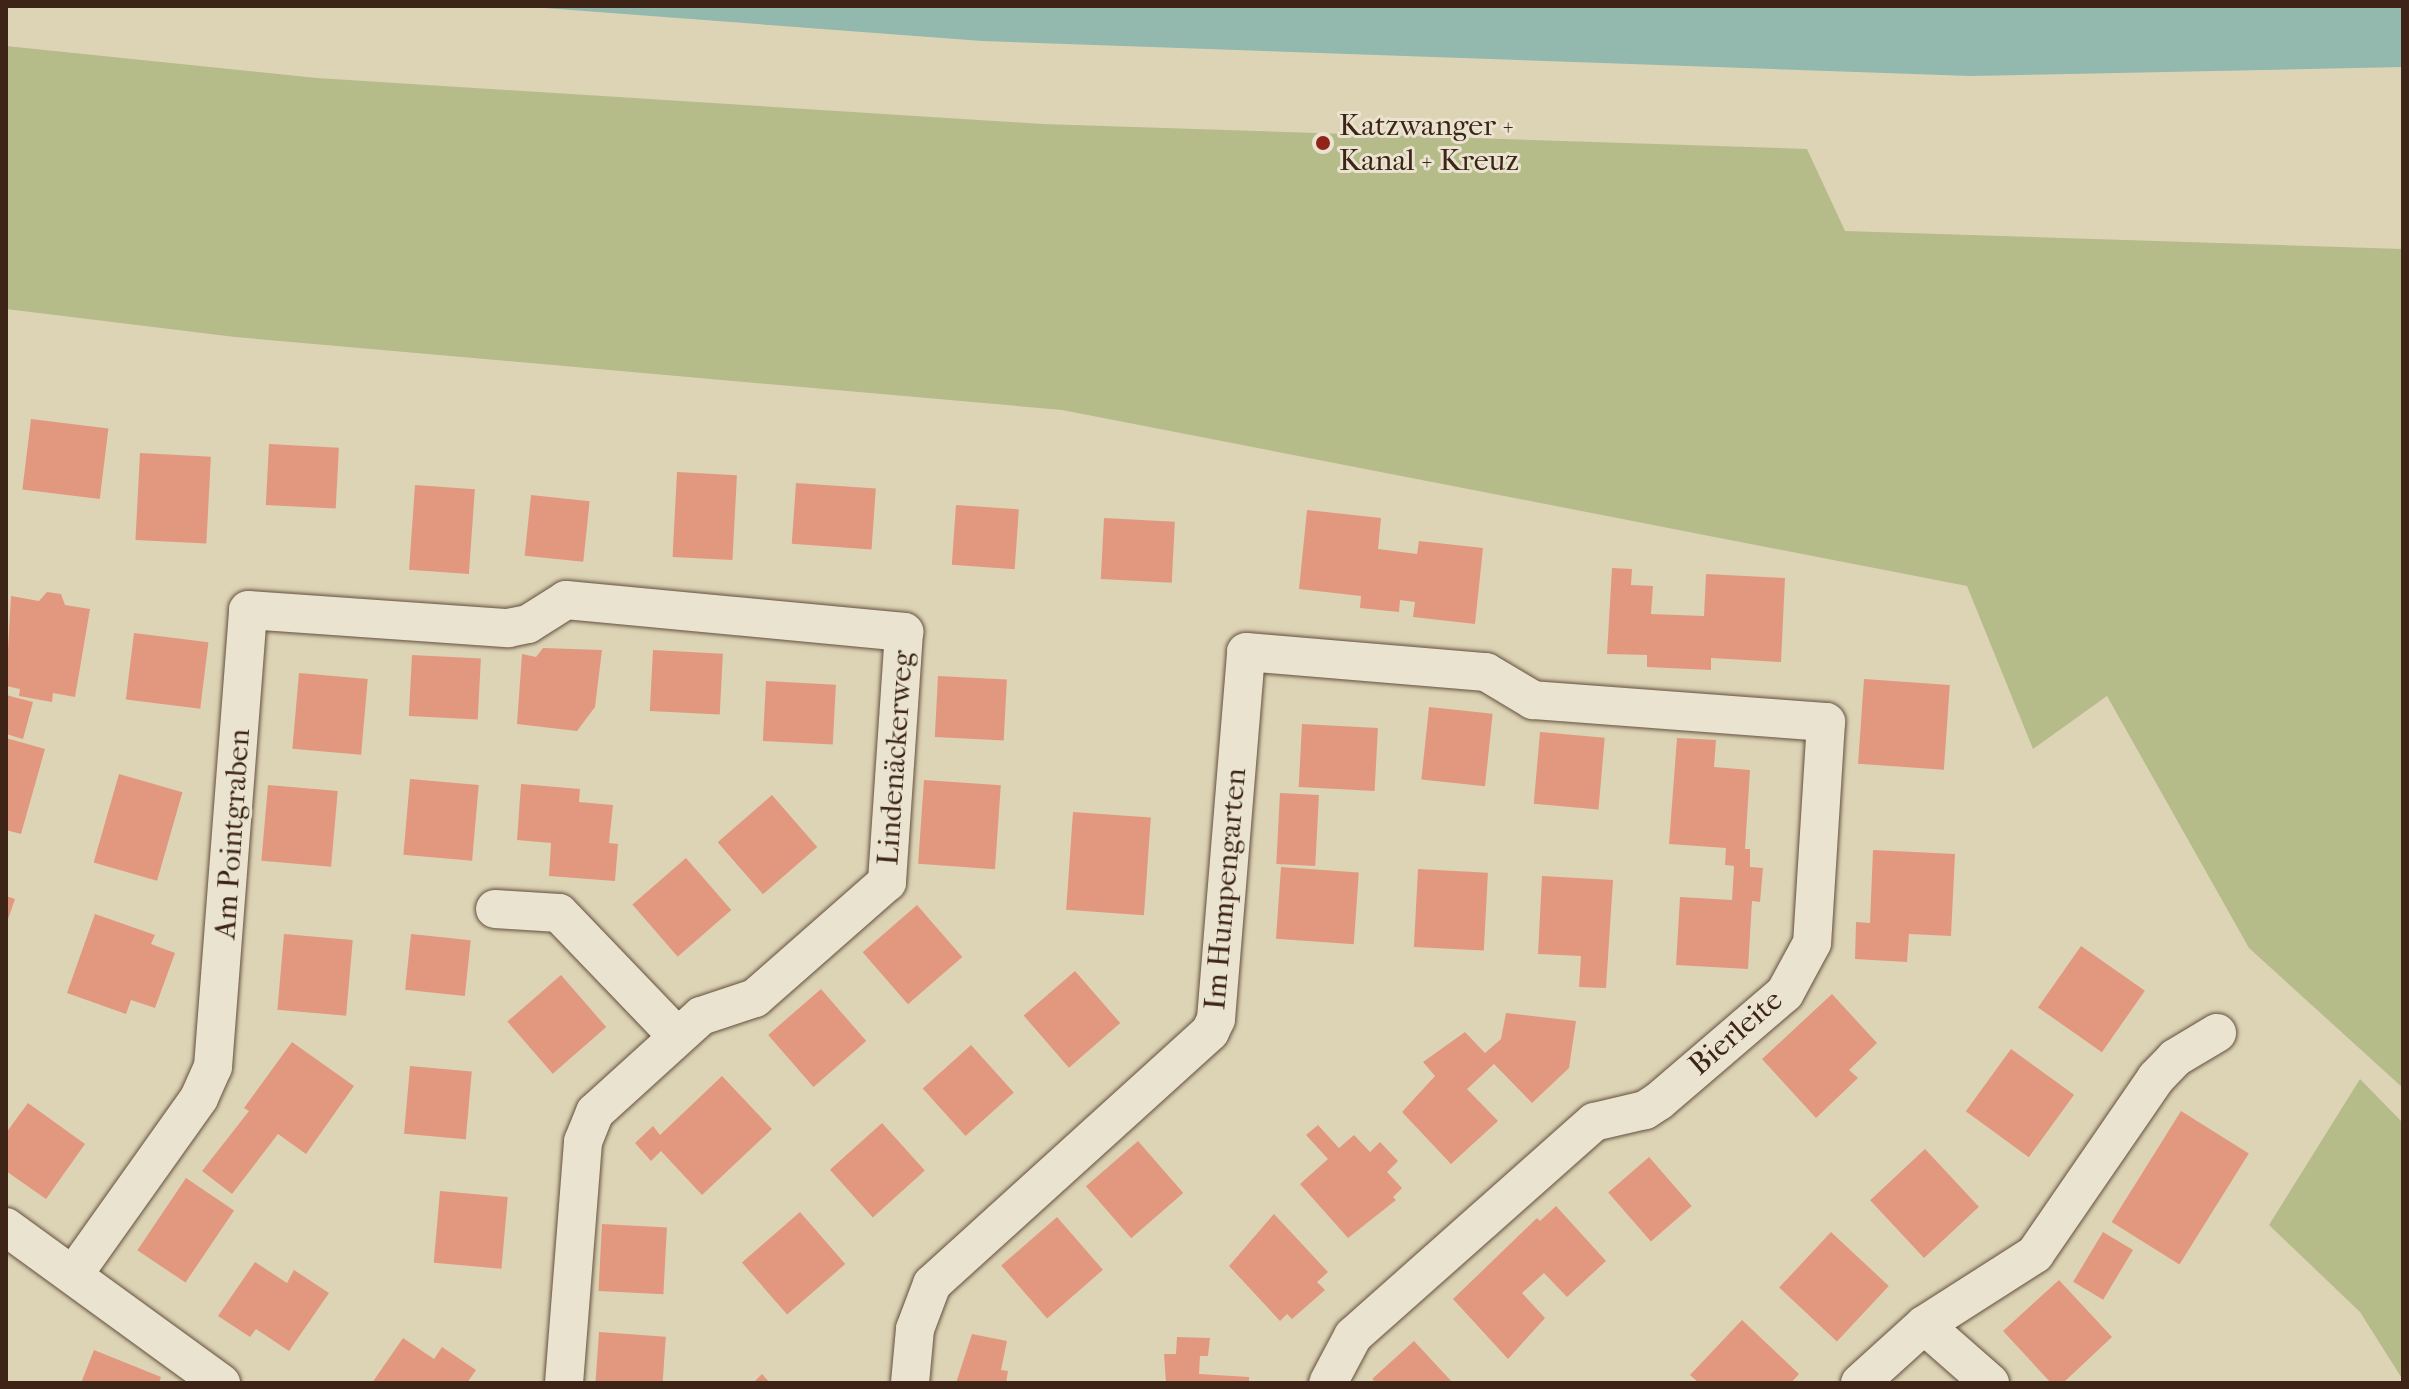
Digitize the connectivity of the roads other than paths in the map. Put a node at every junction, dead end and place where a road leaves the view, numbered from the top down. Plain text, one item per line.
1 (508, 628) joint
2 (1486, 672) joint
3 (495, 909) dead end
4 (2217, 1033) dead end
5 (677, 1036) junction
6 (6, 1227) edge
7 (74, 1274) junction
8 (1924, 1325) junction
9 (221, 1383) edge
10 (564, 1383) edge
11 (910, 1383) edge
12 (1328, 1383) edge
13 (1860, 1383) edge
14 (1990, 1383) edge

1 - 5 street, Lindenäckerweg
1 - 7 street, Am Pointgraben
2 - 11 street, Im Humpengarten
2 - 12 street, Bierleite
3 - 5 street
4 - 8 street
5 - 10 street, Lindenäckerweg
6 - 7 street
7 - 9 street
8 - 13 street
8 - 14 street

